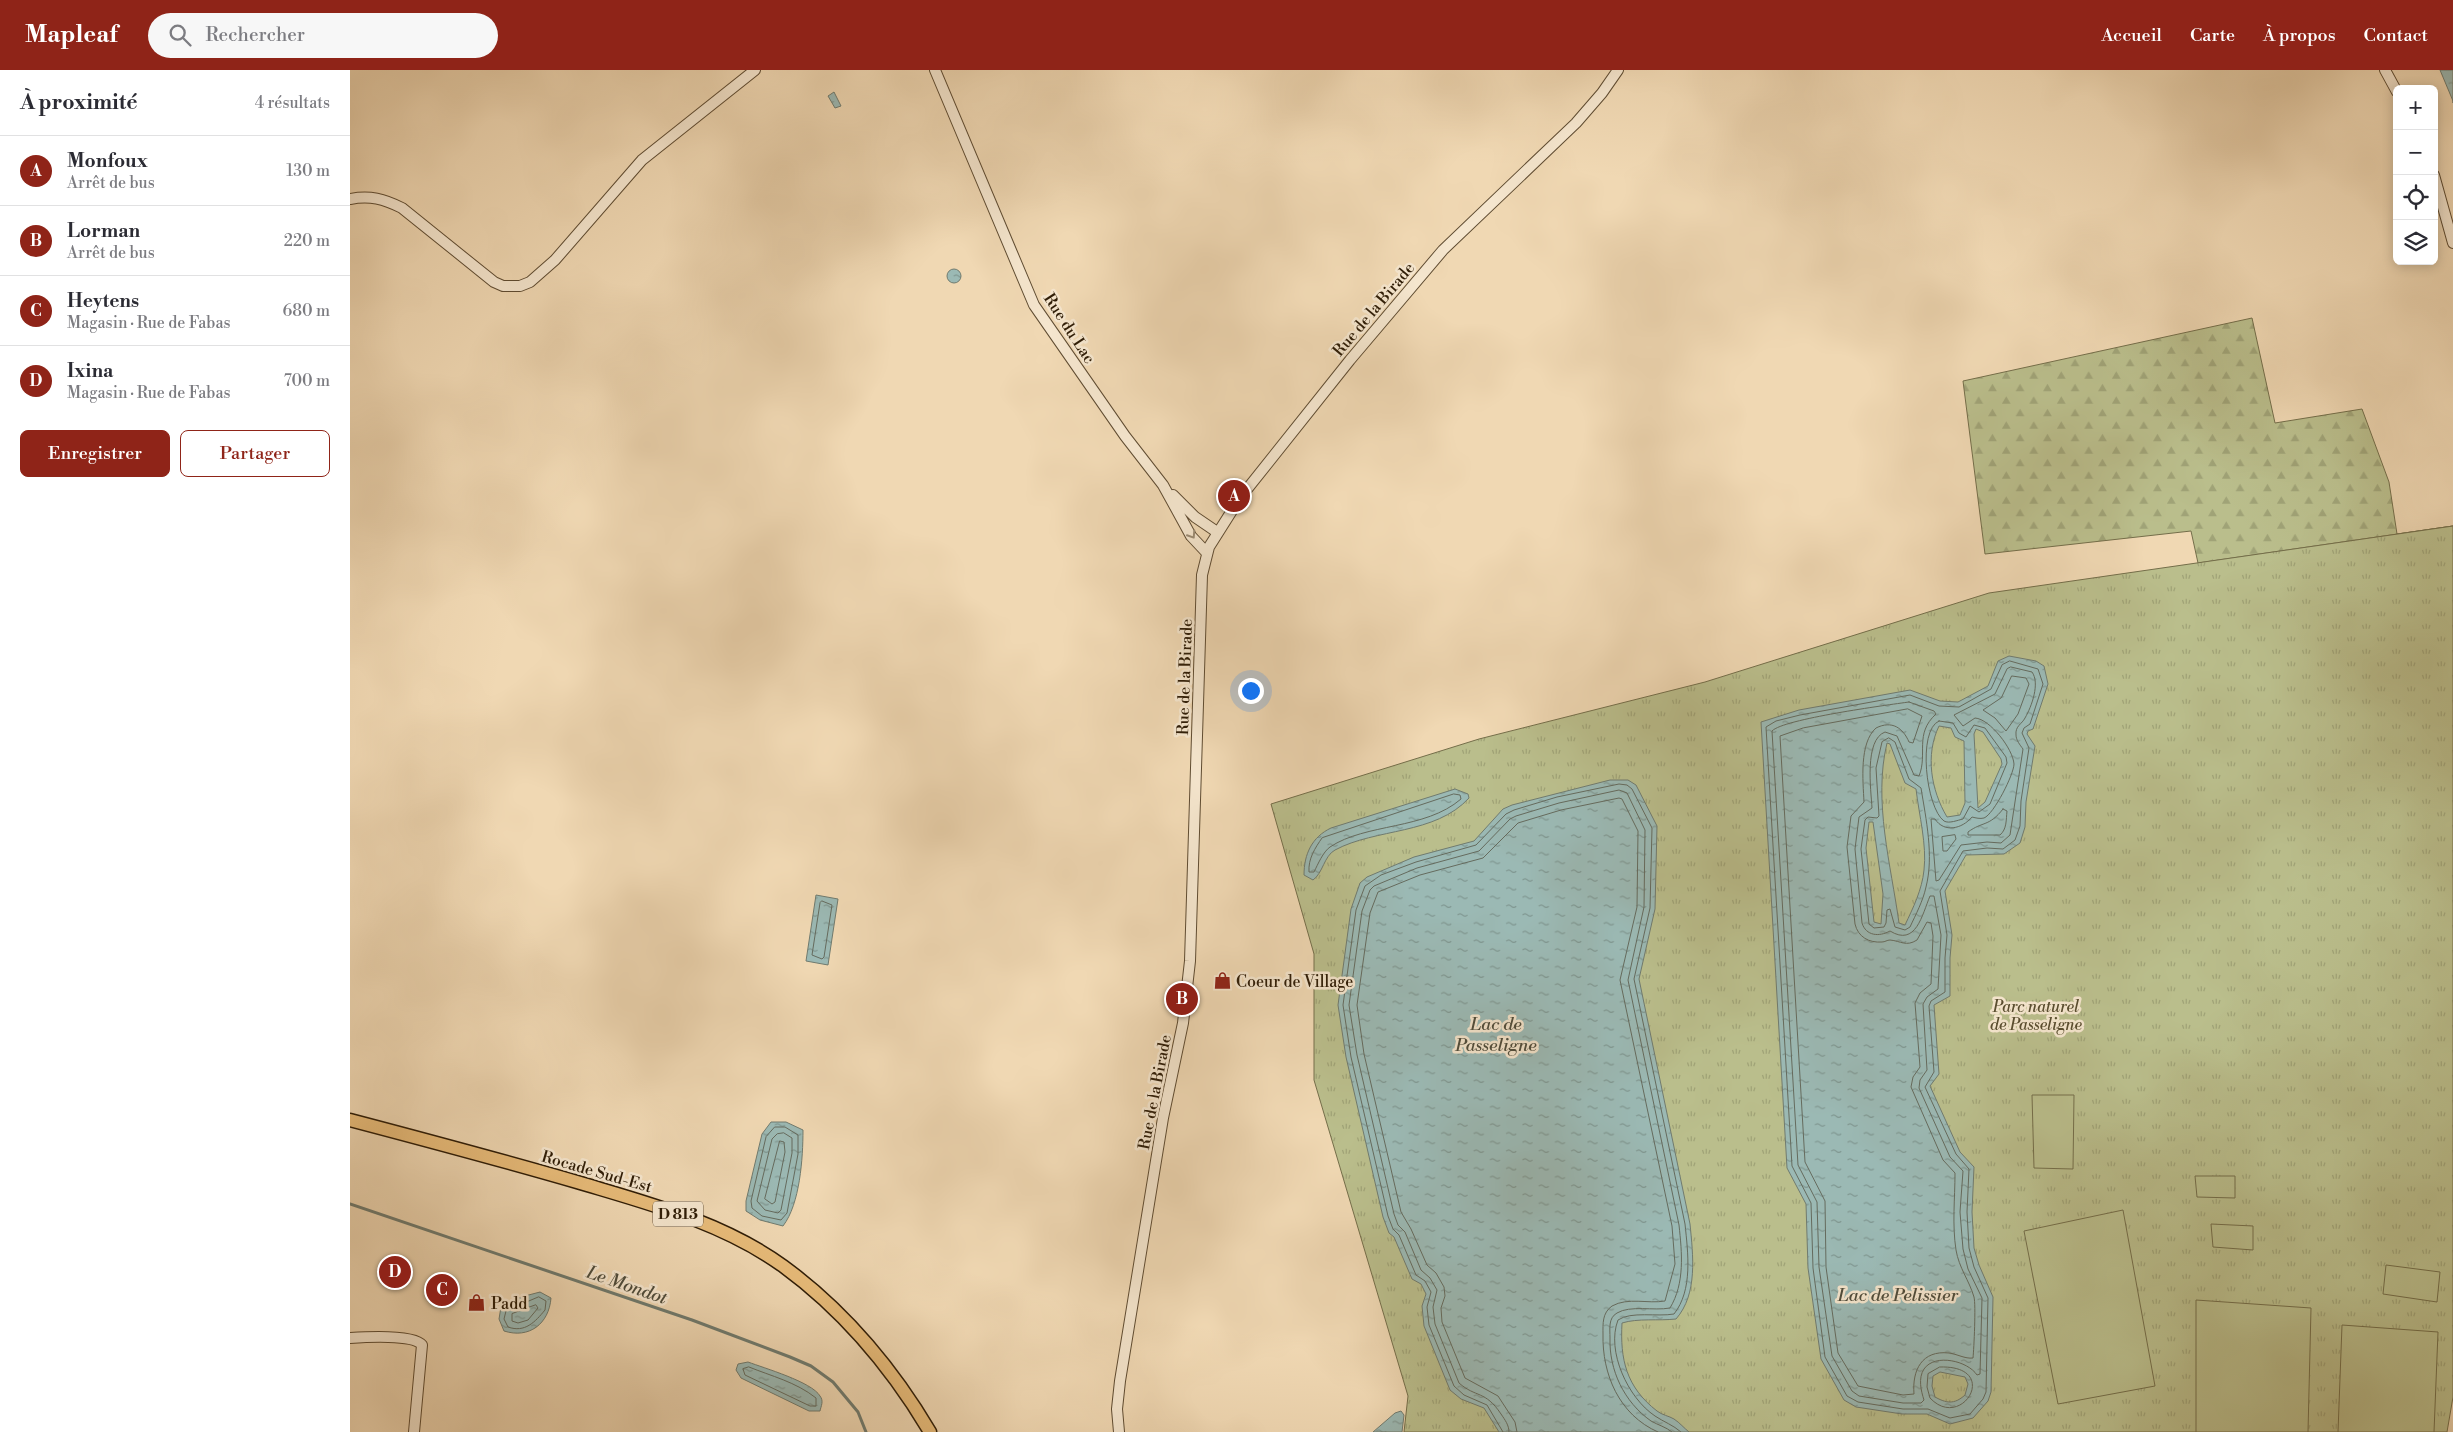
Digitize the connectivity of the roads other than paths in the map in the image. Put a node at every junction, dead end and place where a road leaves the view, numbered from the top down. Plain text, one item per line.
1 (756, 70) edge
2 (935, 70) edge
3 (1618, 70) edge
4 (2386, 70) edge
5 (2394, 85) edge
6 (2438, 189) edge
7 (350, 199) edge
8 (2453, 243) edge
9 (1163, 485) junction
10 (1217, 532) junction
11 (1206, 552) junction
12 (350, 1120) edge
13 (350, 1338) edge
14 (414, 1432) edge
15 (930, 1432) edge
16 (1119, 1432) edge

1 - 7 street
2 - 9 street, Rue du Lac
3 - 10 street, Rue de la Birade
4 - 5 street
6 - 8 street
9 - 10 street
9 -> 11 street, Rue du Lac
10 - 11 street, Rue de la Birade
11 - 16 street, Rue de la Birade
12 - 15 main road, Rocade Sud-Est / D 813
13 - 14 street

